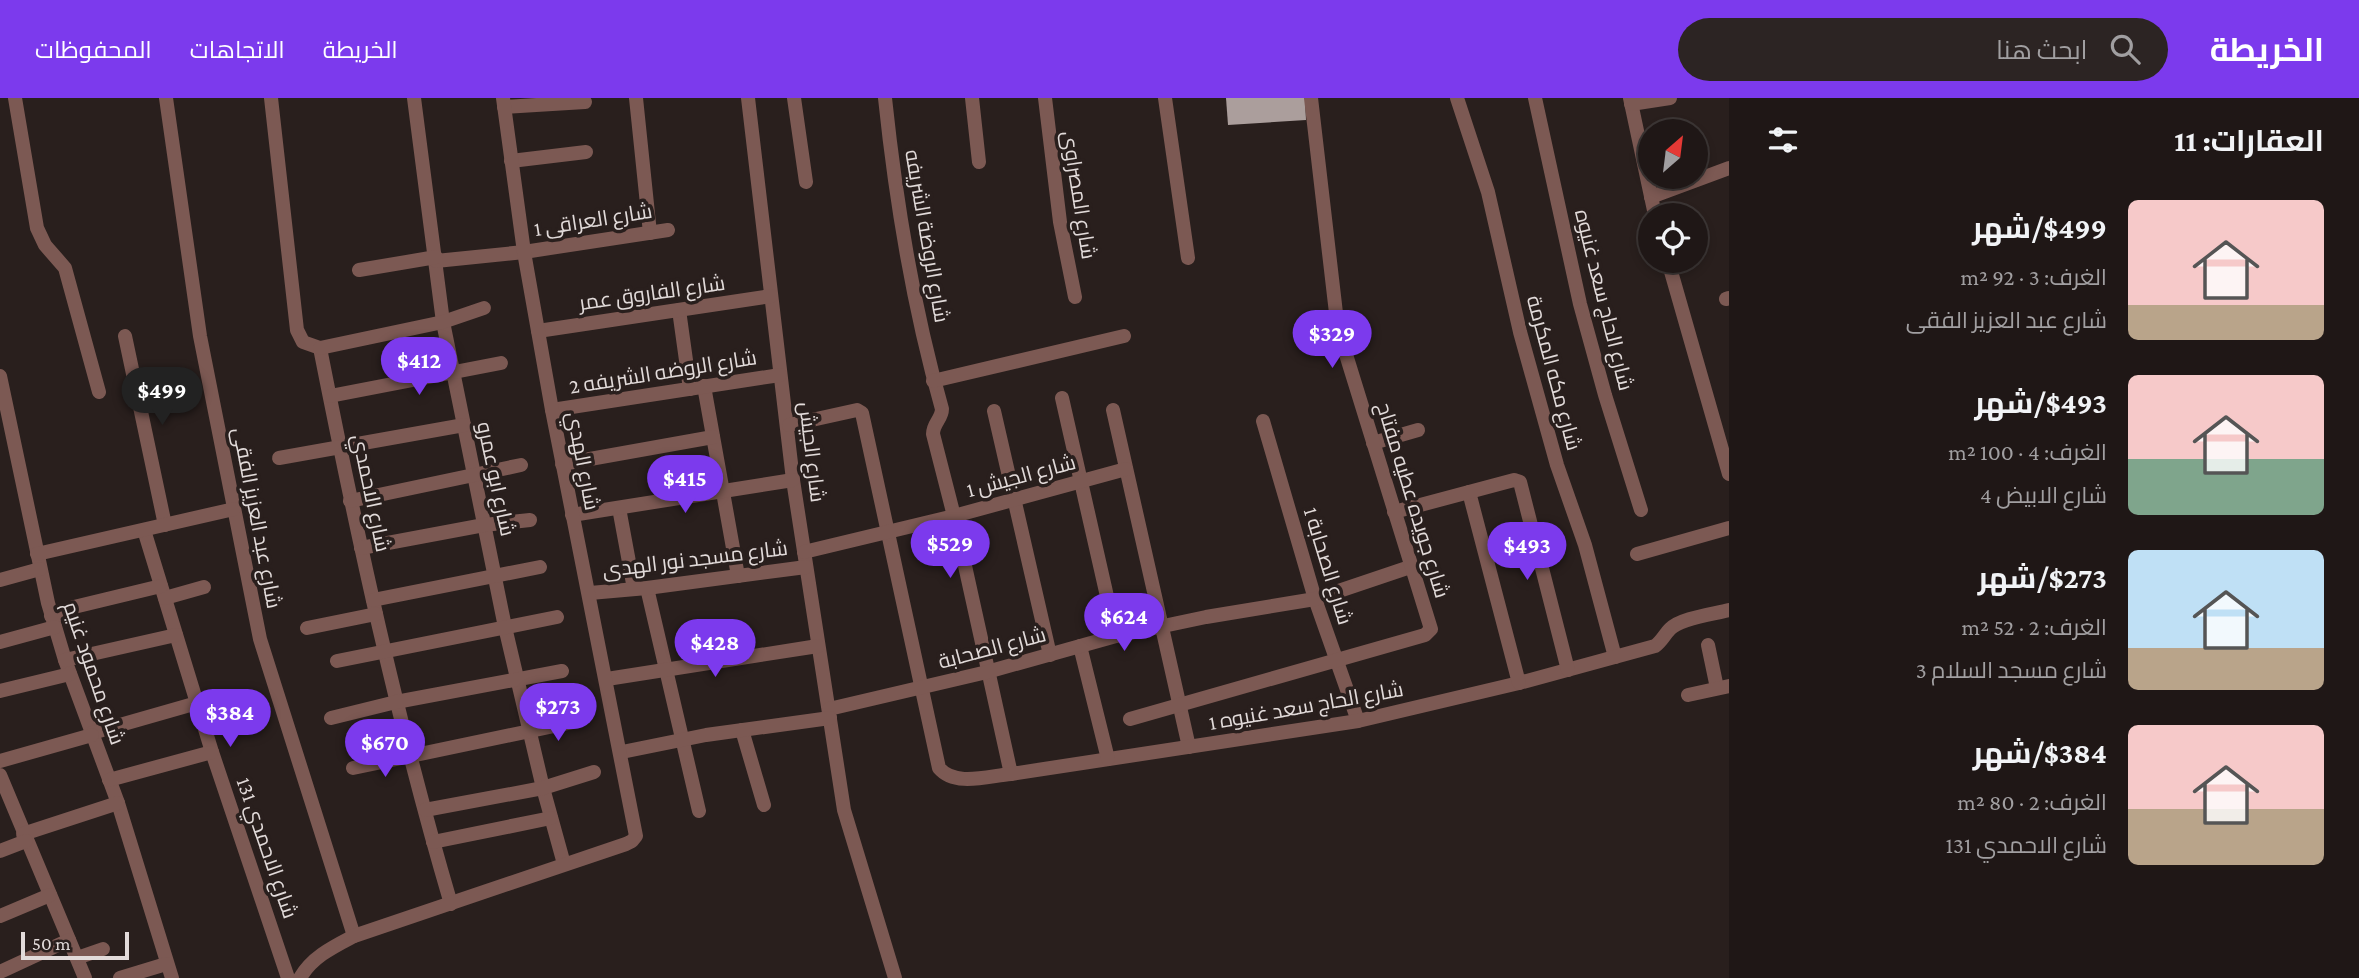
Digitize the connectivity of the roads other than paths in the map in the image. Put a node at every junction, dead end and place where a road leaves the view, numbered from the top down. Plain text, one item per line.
1 (15, 98) edge
2 (166, 98) edge
3 (271, 98) edge
4 (414, 98) edge
5 (640, 98) edge
6 (748, 98) edge
7 (794, 98) edge
8 (885, 98) edge
9 (972, 98) edge
10 (1045, 98) edge
11 (1165, 98) edge
12 (1311, 98) edge
13 (1457, 98) edge
14 (1535, 98) edge
15 (1671, 98) edge
16 (1630, 101) edge
17 (504, 102) edge
18 (585, 102) dead end
19 (586, 152) dead end
20 (511, 160) junction
21 (979, 162) dead end
22 (1729, 168) edge
23 (806, 182) dead end
24 (1651, 197) junction
25 (1652, 203) edge
26 (668, 230) dead end
27 (650, 233) junction
28 (524, 252) junction
29 (1188, 258) dead end
30 (436, 259) junction
31 (359, 270) dead end
32 (1672, 273) edge
33 (771, 296) junction
34 (1075, 297) dead end
35 (484, 308) dead end
36 (679, 310) junction
37 (443, 322) junction
38 (538, 331) junction
39 (125, 336) dead end
40 (1124, 336) dead end
41 (320, 348) junction
42 (501, 363) dead end
43 (453, 372) junction
44 (780, 375) junction
45 (0, 376) edge
46 (933, 381) junction
47 (697, 388) junction
48 (99, 392) dead end
49 (330, 396) junction
50 (1062, 398) dead end
51 (552, 410) junction
52 (1113, 410) dead end
53 (994, 411) dead end
54 (1263, 421) dead end
55 (464, 425) junction
56 (789, 425) junction
57 (1418, 430) dead end
58 (713, 437) junction
59 (1373, 443) junction
60 (1725, 445) edge
61 (339, 447) junction
62 (279, 458) dead end
63 (562, 464) junction
64 (522, 465) dead end
65 (1126, 469) junction
66 (1729, 474) edge
67 (474, 475) junction
68 (793, 480) junction
69 (1081, 481) junction
70 (723, 491) junction
71 (1469, 492) junction
72 (1014, 499) junction
73 (350, 500) junction
74 (619, 508) junction
75 (234, 509) junction
76 (1641, 510) dead end
77 (1394, 512) junction
78 (572, 515) junction
79 (954, 516) junction
80 (530, 520) dead end
81 (165, 525) junction
82 (484, 525) junction
83 (1729, 528) edge
84 (144, 530) junction
85 (889, 533) junction
86 (361, 548) junction
87 (37, 554) junction
88 (1637, 554) dead end
89 (805, 560) junction
90 (540, 567) dead end
91 (1410, 567) junction
92 (40, 569) junction
93 (494, 576) junction
94 (738, 576) junction
95 (0, 580) edge
96 (204, 587) dead end
97 (640, 589) junction
98 (163, 592) junction
99 (590, 593) junction
100 (1315, 599) junction
101 (375, 607) junction
102 (1729, 610) edge
103 (557, 617) dead end
104 (53, 621) junction
105 (1161, 626) junction
106 (505, 627) junction
107 (307, 628) dead end
108 (176, 635) junction
109 (1116, 636) junction
110 (0, 642) edge
111 (1708, 645) dead end
112 (818, 646) junction
113 (1080, 646) junction
114 (384, 651) junction
115 (1050, 655) junction
116 (1615, 657) junction
117 (1336, 659) junction
118 (337, 661) dead end
119 (67, 667) junction
120 (666, 669) junction
121 (1568, 670) junction
122 (562, 671) dead end
123 (987, 672) junction
124 (517, 677) junction
125 (607, 679) junction
126 (1519, 683) junction
127 (1723, 687) edge
128 (923, 688) junction
129 (0, 691) edge
130 (1688, 695) dead end
131 (396, 702) junction
132 (197, 703) junction
133 (1178, 705) junction
134 (829, 713) junction
135 (331, 718) dead end
136 (1130, 719) dead end
137 (578, 721) dead end
138 (1358, 721) junction
139 (742, 730) junction
140 (531, 732) junction
141 (92, 734) junction
142 (682, 740) junction
143 (1189, 747) junction
144 (212, 752) junction
145 (621, 752) junction
146 (410, 755) junction
147 (1108, 759) junction
148 (0, 761) edge
149 (353, 768) dead end
150 (594, 772) dead end
151 (1011, 774) junction
152 (0, 775) edge
153 (109, 780) junction
154 (543, 788) junction
155 (118, 803) junction
156 (764, 805) dead end
157 (425, 810) junction
158 (699, 811) dead end
159 (551, 818) junction
160 (25, 837) junction
161 (433, 842) junction
162 (0, 850) edge
163 (564, 864) junction
164 (50, 895) junction
165 (451, 904) junction
166 (0, 916) edge
167 (354, 936) junction
168 (69, 940) junction
169 (103, 949) dead end
170 (77, 958) junction
171 (166, 964) junction
172 (0, 972) edge
173 (85, 978) edge
174 (120, 978) edge
175 (172, 978) edge
176 (288, 978) edge
177 (300, 978) edge
178 (895, 978) edge

1 - 48 street
2 - 75 street, شارع عبد العزيز الفقى
3 - 41 street
4 - 30 street, شارع ابو عمرو
5 - 27 street
6 - 33 street, شارع الجيش
7 - 23 street
8 - 46 street, شارع الروضة الشريفه
9 - 21 street
10 - 34 street, شارع المصراوى
11 - 29 street
12 - 59 street, شارع جويده عطيه مفتاح
13 - 116 street, شارع مكه المكرمة
14 - 76 street, شارع الحاج سعد غنيوه
15 - 16 street
16 - 24 street
17 - 18 street
17 - 20 street, شارع الهدي
19 - 20 street
20 - 28 street, شارع الهدي
22 - 24 street
24 - 25 street
26 - 27 street, شارع العراقى 1
27 - 28 street, شارع العراقى 1
28 - 30 street, شارع العراقى 1
28 - 38 street, شارع الهدي
30 - 31 street, شارع العراقى 1
30 - 37 street, شارع ابو عمرو
32 - 60 street
33 - 36 street, شارع الفاروق عمر
33 - 44 street, شارع الجيش
35 - 37 street
36 - 38 street, شارع الفاروق عمر
36 - 47 street
37 - 41 street
37 - 43 street, شارع ابو عمرو
38 - 51 street, شارع الهدي
39 - 81 street
40 - 46 street
41 - 49 street, شارع الاحمدي
42 - 43 street
43 - 49 street
43 - 55 street, شارع ابو عمرو
44 - 47 street, شارع الروضه الشريفه 2
44 - 56 street, شارع الجيش
45 - 87 street, شارع محمود غنيم
46 - 79 street, شارع الروضة الشريفه
47 - 51 street, شارع الروضه الشريفه 2
47 - 58 street
49 - 61 street, شارع الاحمدي
50 - 69 street
51 - 63 street, شارع الهدي
52 - 65 street
53 - 72 street
54 - 100 street, شارع الصحابة 1
55 - 61 street
55 - 67 street, شارع ابو عمرو
56 - 68 street, شارع الجيش
56 - 85 street
57 - 59 street
58 - 63 street
58 - 70 street
59 - 77 street, شارع جويده عطيه مفتاح
60 - 66 street
61 - 62 street
61 - 73 street, شارع الاحمدي
63 - 78 street, شارع الهدي
64 - 67 street
65 - 69 street, شارع الجيش 1
65 - 105 street
67 - 73 street
67 - 82 street, شارع ابو عمرو
68 - 70 street
68 - 89 street, شارع الجيش
69 - 72 street, شارع الجيش 1
69 - 109 street
70 - 74 street
70 - 94 street
71 - 77 street
71 - 121 street
71 - 126 street
72 - 79 street, شارع الجيش 1
72 - 115 street
73 - 86 street, شارع الاحمدي
74 - 78 street
74 - 97 street
75 - 81 street
75 - 167 street, شارع عبد العزيز الفقى
77 - 91 street, شارع جويده عطيه مفتاح
78 - 99 street, شارع الهدي
79 - 85 street, شارع الجيش 1
79 - 123 street, شارع الروضة الشريفه
80 - 82 street
81 - 84 street
82 - 86 street
82 - 93 street, شارع ابو عمرو
83 - 88 street
84 - 87 street
84 - 98 street, شارع الاحمدي 131
85 - 89 street, شارع الجيش 1
85 - 128 street
86 - 101 street, شارع الاحمدي
87 - 92 street, شارع محمود غنيم
89 - 94 street, شارع مسجد نور الهدى
89 - 112 street, شارع الجيش
90 - 93 street
91 - 100 street, شارع الصحابة
91 - 117 street, شارع جويده عطيه مفتاح
92 - 95 street
92 - 104 street, شارع محمود غنيم
93 - 101 street
93 - 106 street, شارع ابو عمرو
94 - 97 street, شارع مسجد نور الهدى
96 - 98 street
97 - 99 street, شارع مسجد نور الهدى
97 - 120 street
98 - 104 street
98 - 108 street, شارع الاحمدي 131
99 - 125 street, شارع الهدي
100 - 105 street, شارع الصحابة
100 - 117 street, شارع الصحابة 1
101 - 107 street
101 - 114 street, شارع الاحمدي
102 - 116 street, شارع الحاج سعد غنيوه 1
103 - 106 street
104 - 110 street
104 - 119 street, شارع محمود غنيم
105 - 109 street, شارع الصحابة
105 - 133 street
106 - 114 street
106 - 124 street, شارع ابو عمرو
108 - 119 street
108 - 132 street, شارع الاحمدي 131
109 - 113 street, شارع الصحابة
111 - 127 street
112 - 120 street
112 - 134 street, شارع الجيش
113 - 115 street, شارع الصحابة
113 - 147 street
114 - 118 street
114 - 131 street, شارع الاحمدي
115 - 123 street, شارع الصحابة
116 - 121 street, شارع الحاج سعد غنيوه 1
117 - 133 street
117 - 138 street, شارع الصحابة 1
119 - 129 street
119 - 141 street, شارع محمود غنيم
120 - 125 street
120 - 142 street
121 - 126 street, شارع الحاج سعد غنيوه 1
122 - 124 street
123 - 128 street, شارع الصحابة
123 - 151 street, شارع الروضة الشريفه
124 - 131 street
124 - 140 street, شارع ابو عمرو
125 - 145 street, شارع الهدي
126 - 138 street, شارع الحاج سعد غنيوه 1
127 - 130 street
128 - 134 street, شارع الصحابة
128 - 151 street, شارع الحاج سعد غنيوه 1
131 - 135 street
131 - 146 street, شارع الاحمدي
132 - 141 street
132 - 144 street, شارع الاحمدي 131
133 - 136 street
133 - 143 street
134 - 139 street, شارع الصحابة
134 - 178 street, شارع الجيش
137 - 140 street
138 - 143 street, شارع الحاج سعد غنيوه 1
139 - 142 street, شارع الصحابة
139 - 156 street
140 - 146 street
140 - 154 street, شارع ابو عمرو
141 - 148 street
141 - 153 street, شارع محمود غنيم
142 - 145 street, شارع الصحابة
142 - 158 street
143 - 147 street, شارع الحاج سعد غنيوه 1
144 - 153 street
144 - 176 street, شارع الاحمدي 131
145 - 163 street, شارع الهدي
146 - 149 street
146 - 157 street, شارع الاحمدي
147 - 151 street, شارع الحاج سعد غنيوه 1
150 - 154 street
152 - 160 street
153 - 155 street, شارع محمود غنيم
154 - 157 street
154 - 159 street, شارع ابو عمرو
155 - 160 street
155 - 171 street, شارع محمود غنيم
157 - 161 street, شارع الاحمدي
159 - 161 street
159 - 163 street, شارع ابو عمرو
160 - 162 street
160 - 164 street
161 - 165 street, شارع الاحمدي
163 - 165 street
164 - 166 street
164 - 168 street
165 - 167 street
167 - 177 street
168 - 170 street
168 - 172 street
169 - 170 street
170 - 173 street
171 - 174 street
171 - 175 street, شارع محمود غنيم

